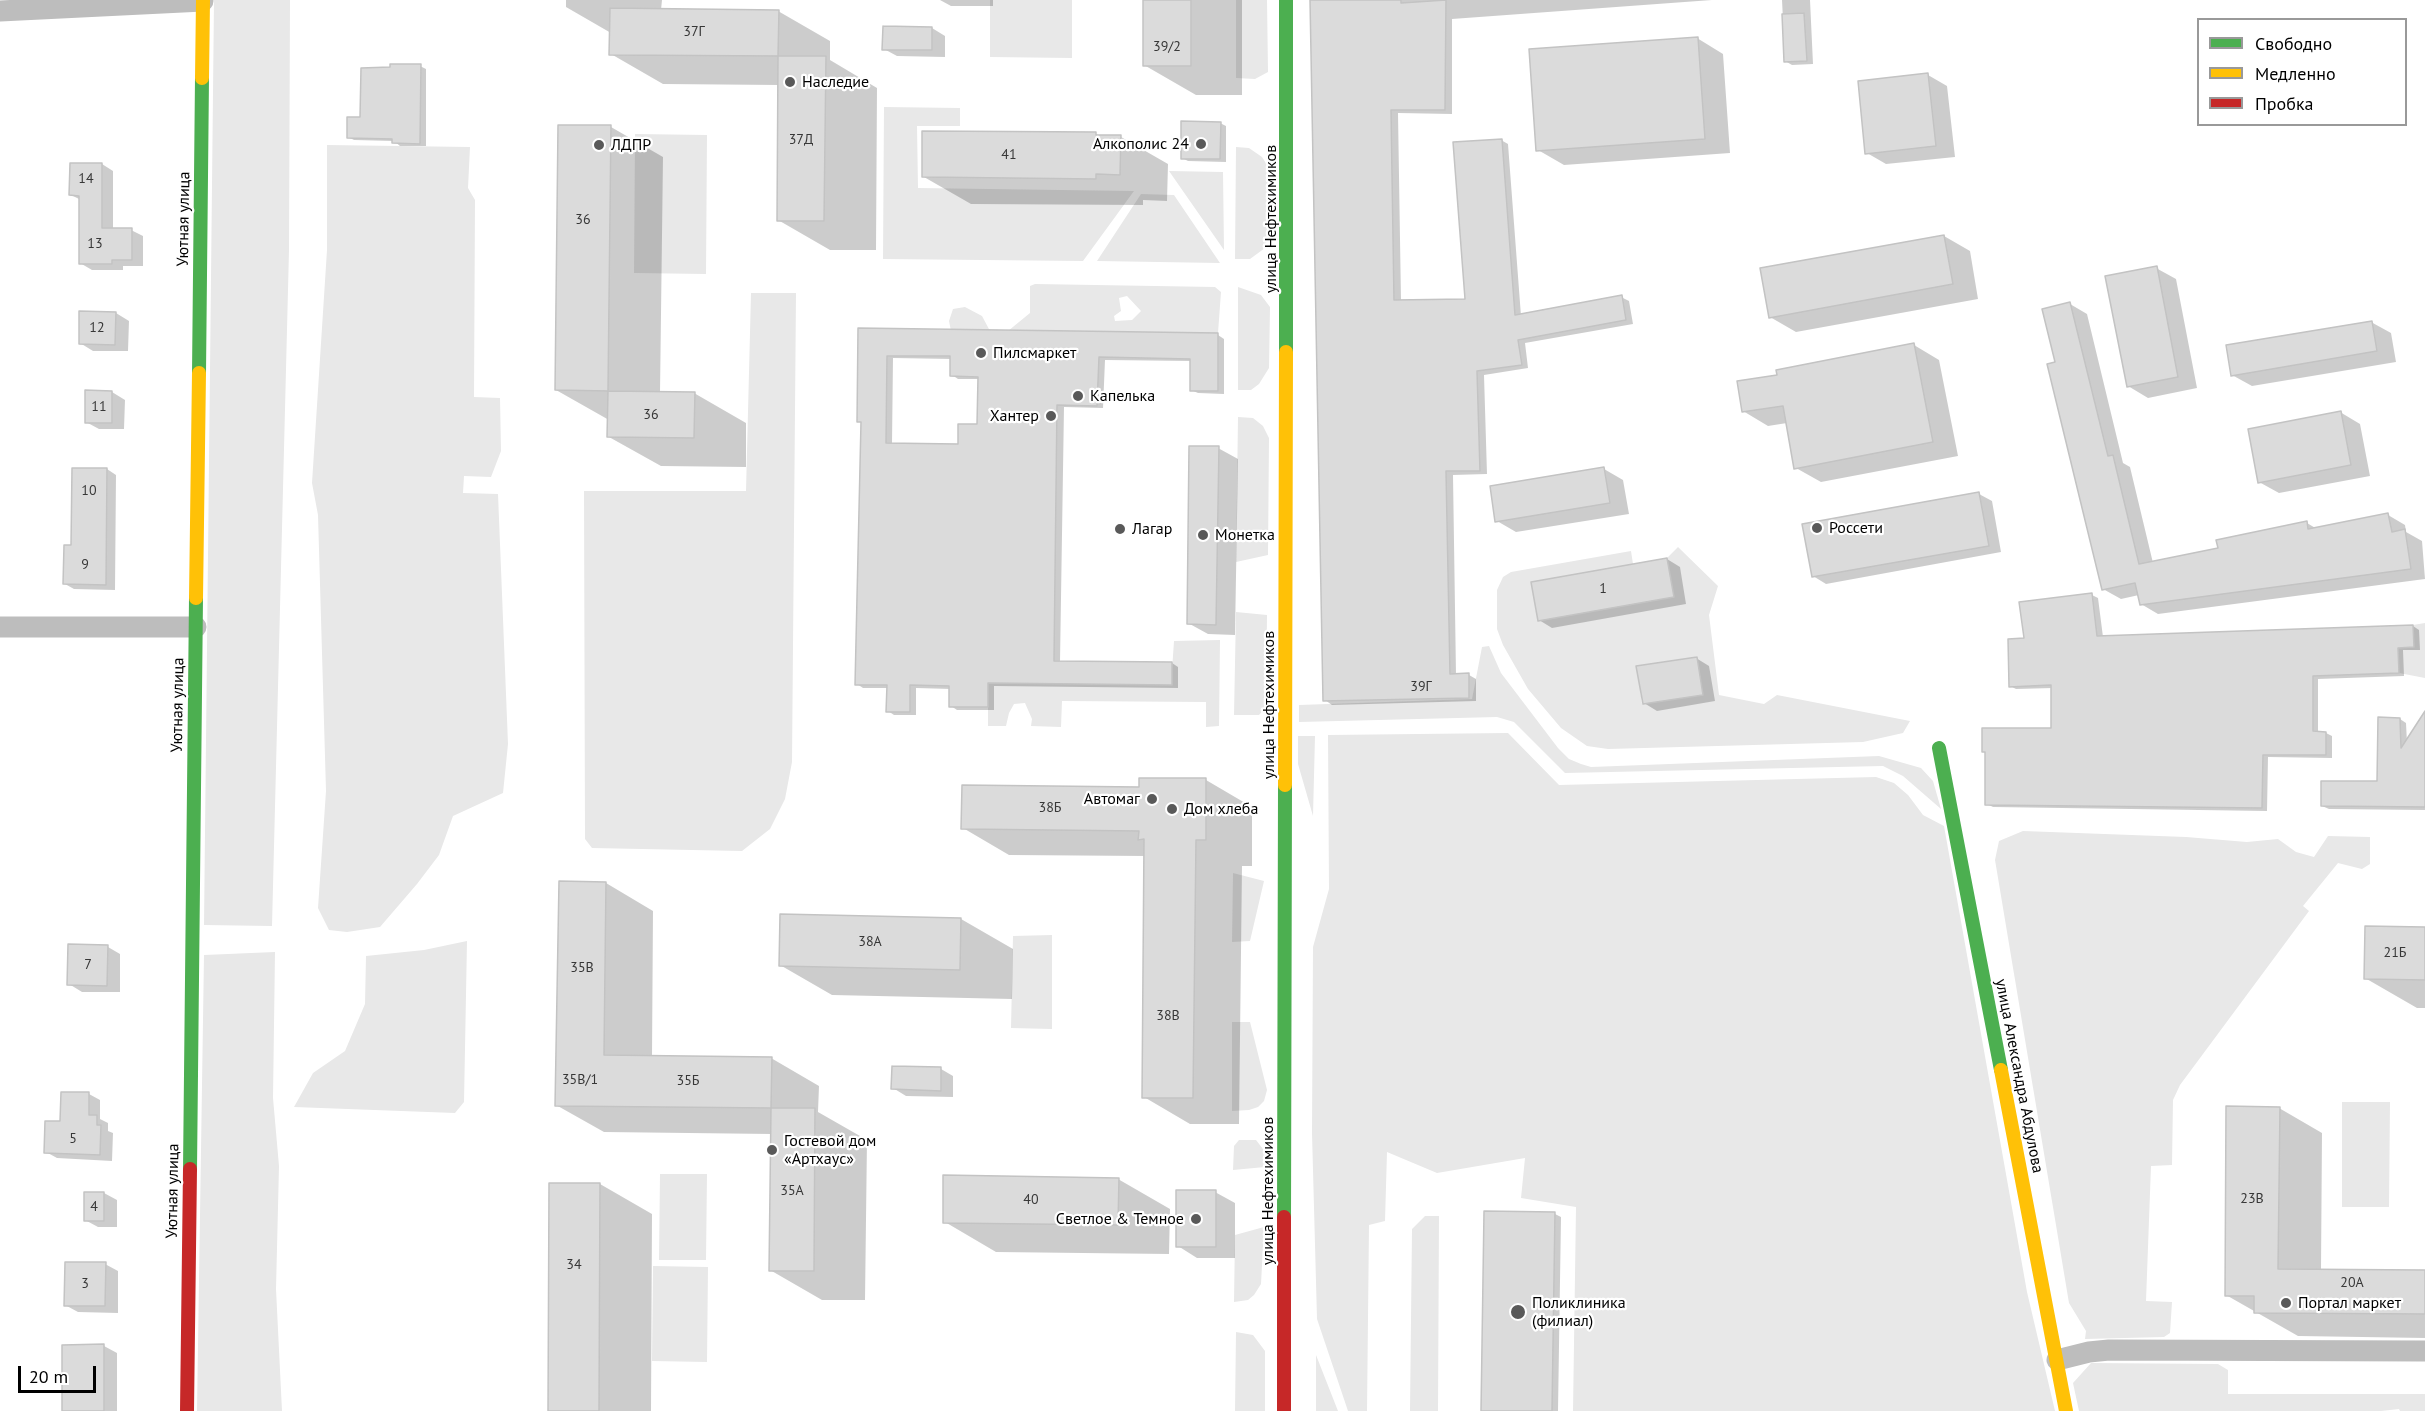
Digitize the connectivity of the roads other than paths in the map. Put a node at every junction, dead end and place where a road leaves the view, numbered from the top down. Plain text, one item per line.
1 (1287, 0) edge
2 (203, 1) edge
3 (0, 11) edge
4 (0, 627) edge
5 (196, 627) junction
6 (1939, 748) dead end
7 (2425, 1351) edge
8 (2058, 1360) junction
9 (188, 1411) edge
10 (1284, 1411) edge
11 (2067, 1411) edge

1 - 10 street, улица Нефтехимиков
2 - 3 street
2 - 5 street, Уютная улица
4 - 5 street
5 - 9 street, Уютная улица
6 - 8 street, улица Александра Абдулова
7 - 8 street
8 - 11 street, улица Александра Абдулова

